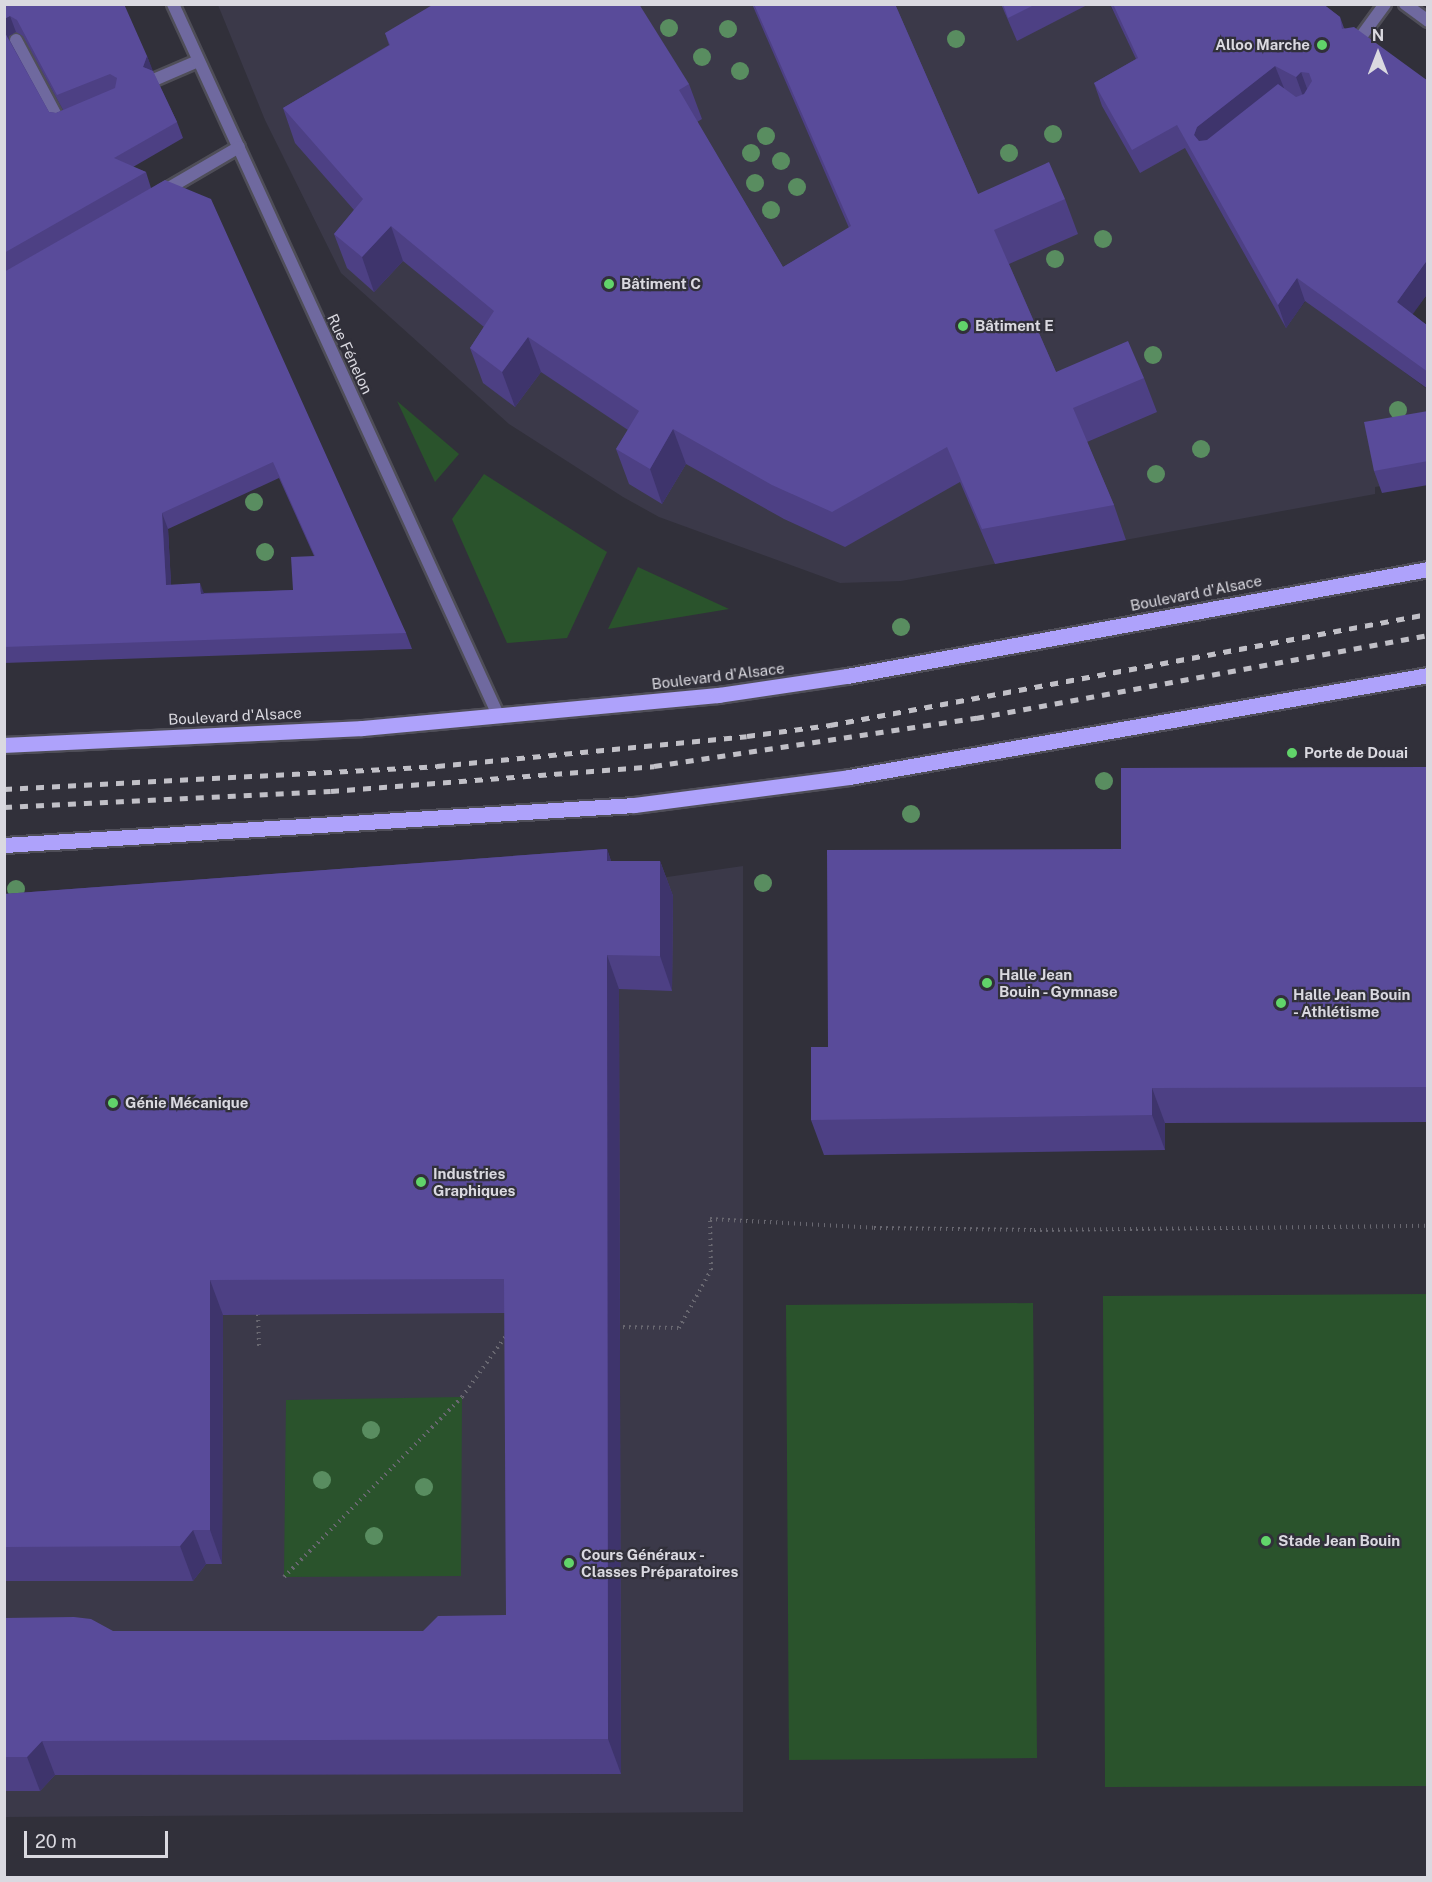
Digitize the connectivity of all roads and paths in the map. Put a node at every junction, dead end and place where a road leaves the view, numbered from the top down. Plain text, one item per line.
1 (173, 4) edge
2 (1385, 4) edge
3 (1405, 4) edge
4 (1428, 21) edge
5 (16, 40) edge
6 (1355, 45) edge
7 (198, 61) junction
8 (156, 79) edge
9 (78, 113) edge
10 (239, 147) junction
11 (152, 198) edge
12 (1428, 569) edge
13 (1428, 675) edge
14 (499, 717) junction
15 (4, 745) edge
16 (4, 845) edge
17 (1428, 1226) edge
18 (258, 1314) edge
19 (608, 1328) edge
20 (516, 1332) edge
21 (259, 1350) dead end
22 (284, 1576) dead end

1 - 7 street, Rue Fénelon
2 - 6 street
3 - 4 street
5 - 9 street
7 - 8 street
7 - 10 street, Rue Fénelon
10 - 11 street
10 - 14 street, Rue Fénelon
12 - 14 main road, Boulevard d'Alsace
13 - 16 main road
14 - 15 main road, Boulevard d'Alsace
17 - 19 path
18 - 21 path
20 - 22 path

